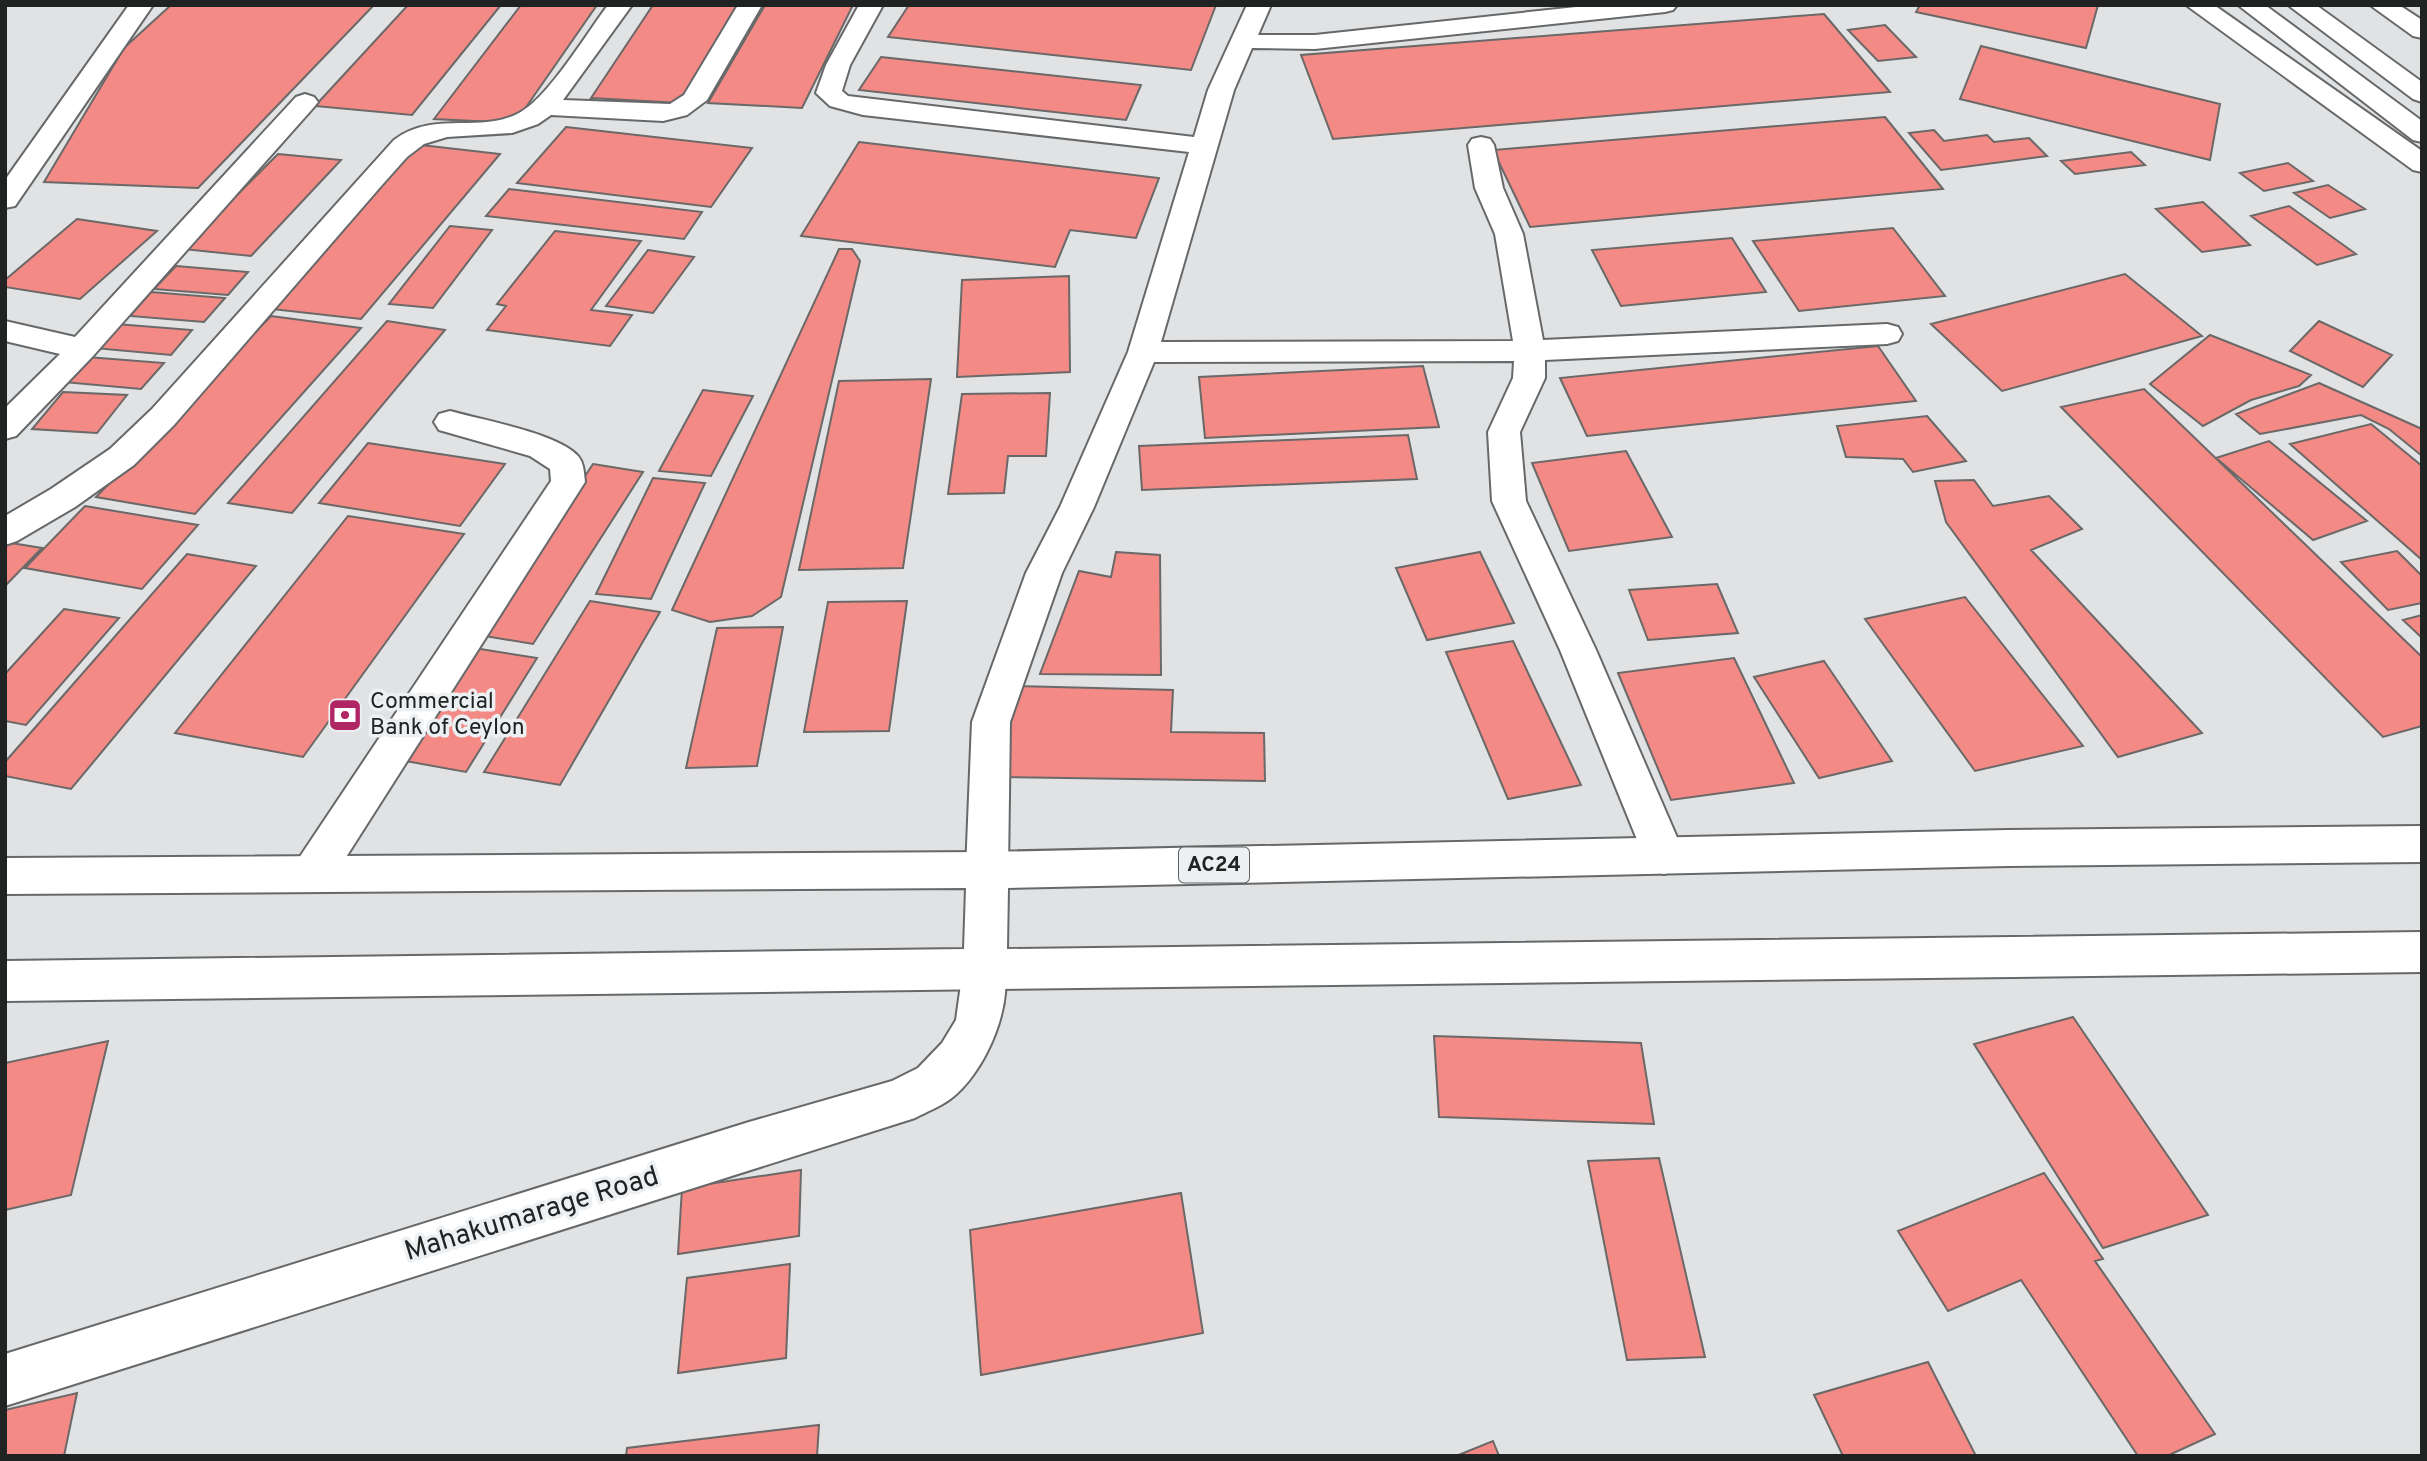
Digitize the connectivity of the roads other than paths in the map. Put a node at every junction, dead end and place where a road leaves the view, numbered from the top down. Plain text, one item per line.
1 (141, 5) edge
2 (620, 5) edge
3 (750, 5) edge
4 (871, 5) edge
5 (1259, 5) edge
6 (1665, 5) edge
7 (2198, 5) edge
8 (2250, 5) edge
9 (2301, 5) edge
10 (2382, 5) edge
11 (2422, 31) edge
12 (1242, 40) junction
13 (2422, 94) edge
14 (304, 102) dead end
15 (545, 107) junction
16 (2422, 134) edge
17 (1481, 145) dead end
18 (1204, 146) junction
19 (2422, 164) edge
20 (5, 200) edge
21 (5, 331) edge
22 (1887, 334) dead end
23 (82, 349) junction
24 (1530, 351) junction
25 (1143, 352) junction
26 (450, 422) dead end
27 (5, 428) edge
28 (5, 532) edge
29 (2422, 844) edge
30 (1664, 856) junction
31 (987, 870) junction
32 (312, 874) junction
33 (5, 876) edge
34 (2422, 953) edge
35 (985, 970) junction
36 (5, 981) edge
37 (5, 1380) edge

1 - 20 main road
2 - 15 main road
3 - 15 main road
4 - 18 main road
5 - 12 main road, Mahakumarage Road
6 - 12 main road
7 - 19 main road
8 - 16 main road
9 - 13 main road
10 - 11 main road
12 - 18 main road, Mahakumarage Road
14 - 23 main road
15 - 28 main road
17 - 24 main road
18 - 25 main road, Mahakumarage Road
21 - 23 main road
22 - 24 main road
23 - 27 main road
24 - 25 main road
24 - 30 main road
25 - 31 main road, Mahakumarage Road
26 - 32 main road
29 - 30 main road, AC24
30 - 31 main road, AC24
31 - 32 main road, AC24
31 - 35 main road, Mahakumarage Road
32 - 33 main road, AC24
34 - 35 main road
35 - 36 main road
35 - 37 main road, Mahakumarage Road

